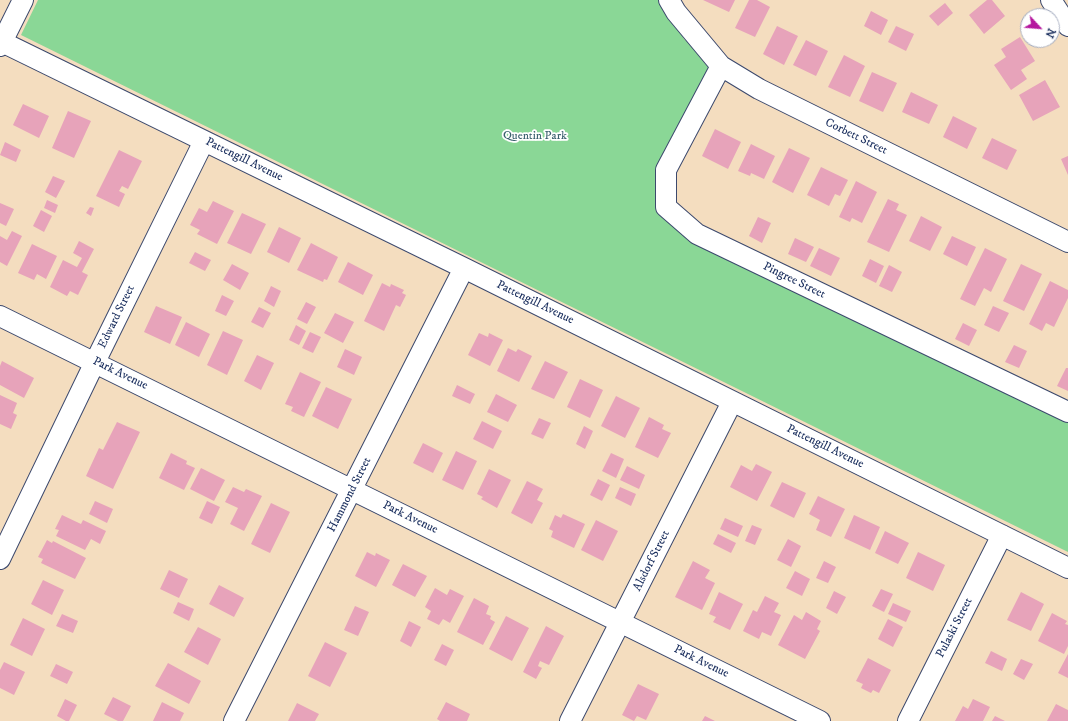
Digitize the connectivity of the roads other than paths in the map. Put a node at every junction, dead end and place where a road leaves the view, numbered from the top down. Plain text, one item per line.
1 (23, 0) edge
2 (669, 0) edge
3 (1051, 0) edge
4 (1068, 26) edge
5 (1, 43) edge
6 (721, 66) junction
7 (204, 141) junction
8 (1068, 242) edge
9 (464, 268) junction
10 (0, 316) edge
11 (95, 362) junction
12 (732, 402) junction
13 (1068, 412) edge
14 (353, 489) junction
15 (1002, 535) junction
16 (0, 559) edge
17 (1068, 568) edge
18 (621, 622) junction
19 (234, 721) edge
20 (570, 721) edge
21 (820, 721) edge
22 (908, 721) edge

1 - 5 street
2 - 6 street, Corbett Street
3 - 4 street
5 - 7 street, Pattengill Avenue
6 - 8 street, Corbett Street
6 - 13 street, Pingree Street
7 - 9 street, Pattengill Avenue
7 - 11 street, Edward Street
9 - 12 street, Pattengill Avenue
9 - 14 street, Hammond Street
10 - 11 street, Park Avenue
11 - 14 street, Park Avenue
11 - 16 street, Edward Street
12 - 15 street, Pattengill Avenue
12 - 18 street, Alsdorf Street
14 - 18 street, Park Avenue
14 - 19 street, Hammond Street
15 - 17 street, Pattengill Avenue
15 - 22 street, Pulaski Street
18 - 20 street, Alsdorf Street
18 - 21 street, Park Avenue

